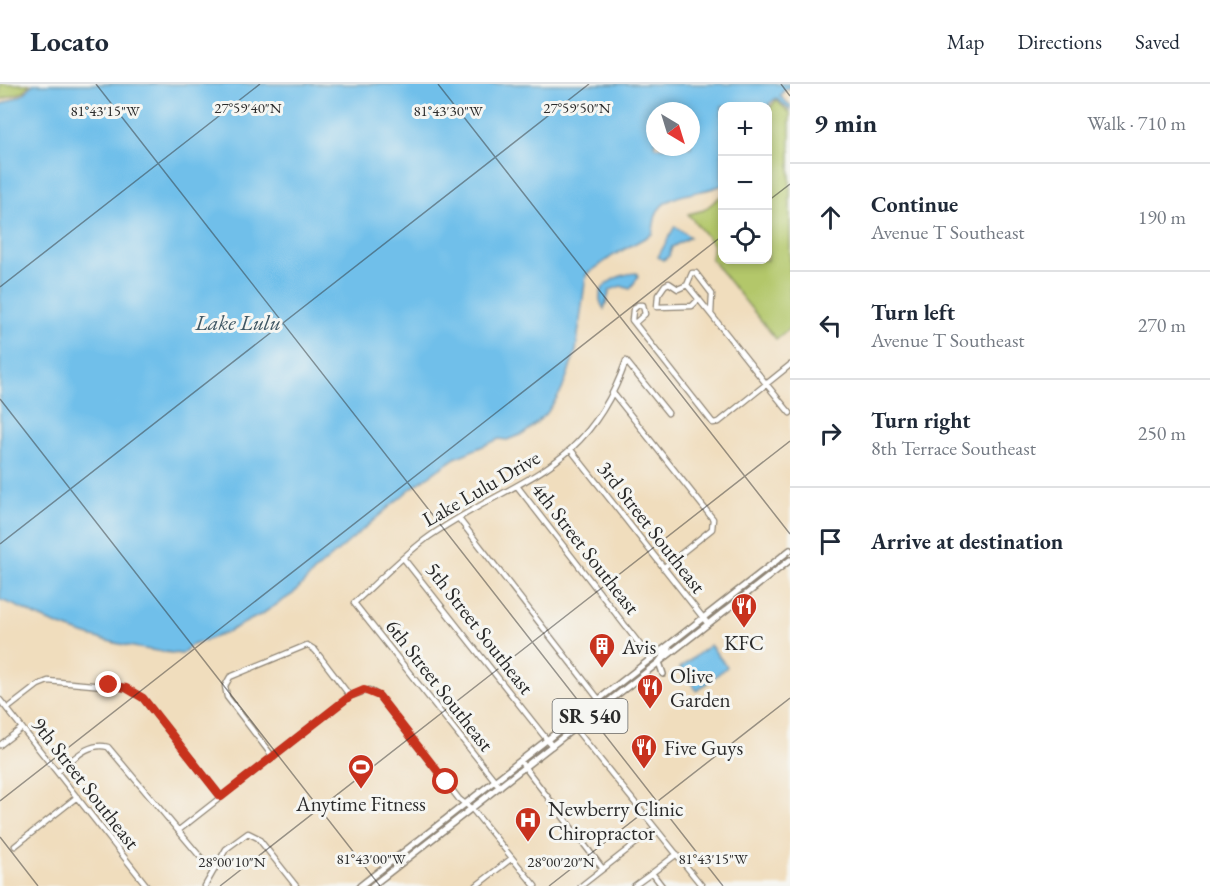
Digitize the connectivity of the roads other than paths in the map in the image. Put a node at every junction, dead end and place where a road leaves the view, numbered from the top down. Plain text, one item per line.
1 (687, 285) junction
2 (699, 299) junction
3 (711, 314) junction
4 (635, 323) dead end
5 (790, 365) edge
6 (767, 384) junction
7 (614, 393) junction
8 (668, 413) dead end
9 (790, 413) edge
10 (571, 450) junction
11 (517, 486) junction
12 (459, 519) junction
13 (790, 550) edge
14 (404, 558) junction
15 (789, 562) edge
16 (663, 568) junction
17 (354, 603) joint
18 (703, 618) junction
19 (708, 624) junction
20 (676, 639) junction
21 (651, 659) junction
22 (659, 662) junction
23 (663, 674) dead end
24 (635, 681) junction
25 (350, 696) junction
26 (0, 700) edge
27 (599, 700) junction
28 (604, 706) junction
29 (7, 709) junction
30 (570, 722) junction
31 (22, 728) junction
32 (575, 728) junction
33 (547, 741) junction
34 (0, 745) edge
35 (552, 746) junction
36 (273, 757) junction
37 (520, 761) junction
38 (525, 768) junction
39 (57, 772) junction
40 (495, 781) junction
41 (500, 787) junction
42 (77, 797) junction
43 (221, 797) junction
44 (466, 804) junction
45 (472, 809) junction
46 (654, 829) junction
47 (179, 830) junction
48 (433, 830) junction
49 (15, 846) dead end
50 (677, 854) junction
51 (512, 858) junction
52 (388, 864) junction
53 (400, 865) junction
54 (603, 869) junction
55 (213, 872) junction
56 (652, 873) junction
57 (374, 885) edge
58 (147, 886) edge
59 (205, 886) edge
60 (296, 886) edge
61 (360, 886) edge
62 (476, 886) edge
63 (535, 886) edge
64 (580, 886) edge
65 (634, 886) edge
66 (662, 886) edge
67 (702, 886) edge

1 - 2 street
1 - 2 street
1 - 3 street
2 - 3 street
3 - 6 street
4 - 6 street
5 - 6 street
6 - 9 street
7 - 8 street, Lake Lulu Drive
7 - 10 street, Lake Lulu Drive
7 - 16 street
10 - 11 street, Lake Lulu Drive
10 - 16 street, 3rd Street Southeast
11 - 12 street, Lake Lulu Drive
11 - 21 street, 4th Street Southeast
12 - 14 street, Lake Lulu Drive
12 - 27 street
13 - 18 main road, SR 540
14 - 17 street, Lake Lulu Drive
14 - 33 street, 5th Street Southeast
15 - 19 main road, SR 540
16 - 18 street, 3rd Street Southeast
17 - 40 street, 6th Street Southeast
18 - 19 street, 3rd Street Southeast
18 - 20 main road, SR 540
19 - 22 main road, SR 540
20 - 21 main road, SR 540
20 - 22 main road
21 - 24 main road
21 - 27 main road, SR 540
22 - 23 main road
22 - 24 main road, SR 540
24 - 28 main road, SR 540
25 - 36 street
25 - 36 street
25 - 44 street
26 - 29 street, 9th Street Southeast
27 - 28 street
27 - 30 main road, SR 540
28 - 32 main road, SR 540
29 - 31 street, 9th Street Southeast
29 - 43 street
30 - 32 street
30 - 33 main road, SR 540
31 - 34 street
31 - 39 street, 9th Street Southeast
32 - 35 main road, SR 540
32 - 46 street
33 - 35 street, 5th Street Southeast
33 - 37 main road, SR 540
35 - 38 main road, SR 540
36 - 43 street
37 - 38 street
37 - 40 main road, SR 540
38 - 41 main road, SR 540
38 - 54 street
39 - 42 street, 9th Street Southeast
39 - 47 street
40 - 41 street, 6th Street Southeast
40 - 44 main road, SR 540
41 - 45 main road, SR 540
42 - 49 street
42 - 58 street, 9th Street Southeast
43 - 47 street
44 - 45 street
44 - 48 main road, SR 540
45 - 51 street
45 - 53 main road, SR 540
46 - 50 street
46 - 54 street
47 - 55 street
48 - 52 main road, SR 540
48 - 53 main road
50 - 56 street
50 - 67 street
51 - 62 street
51 - 63 street
52 - 57 main road
52 - 61 main road, SR 540
53 - 57 main road, SR 540
54 - 64 street
55 - 59 street
55 - 60 street
56 - 65 street
56 - 66 street

